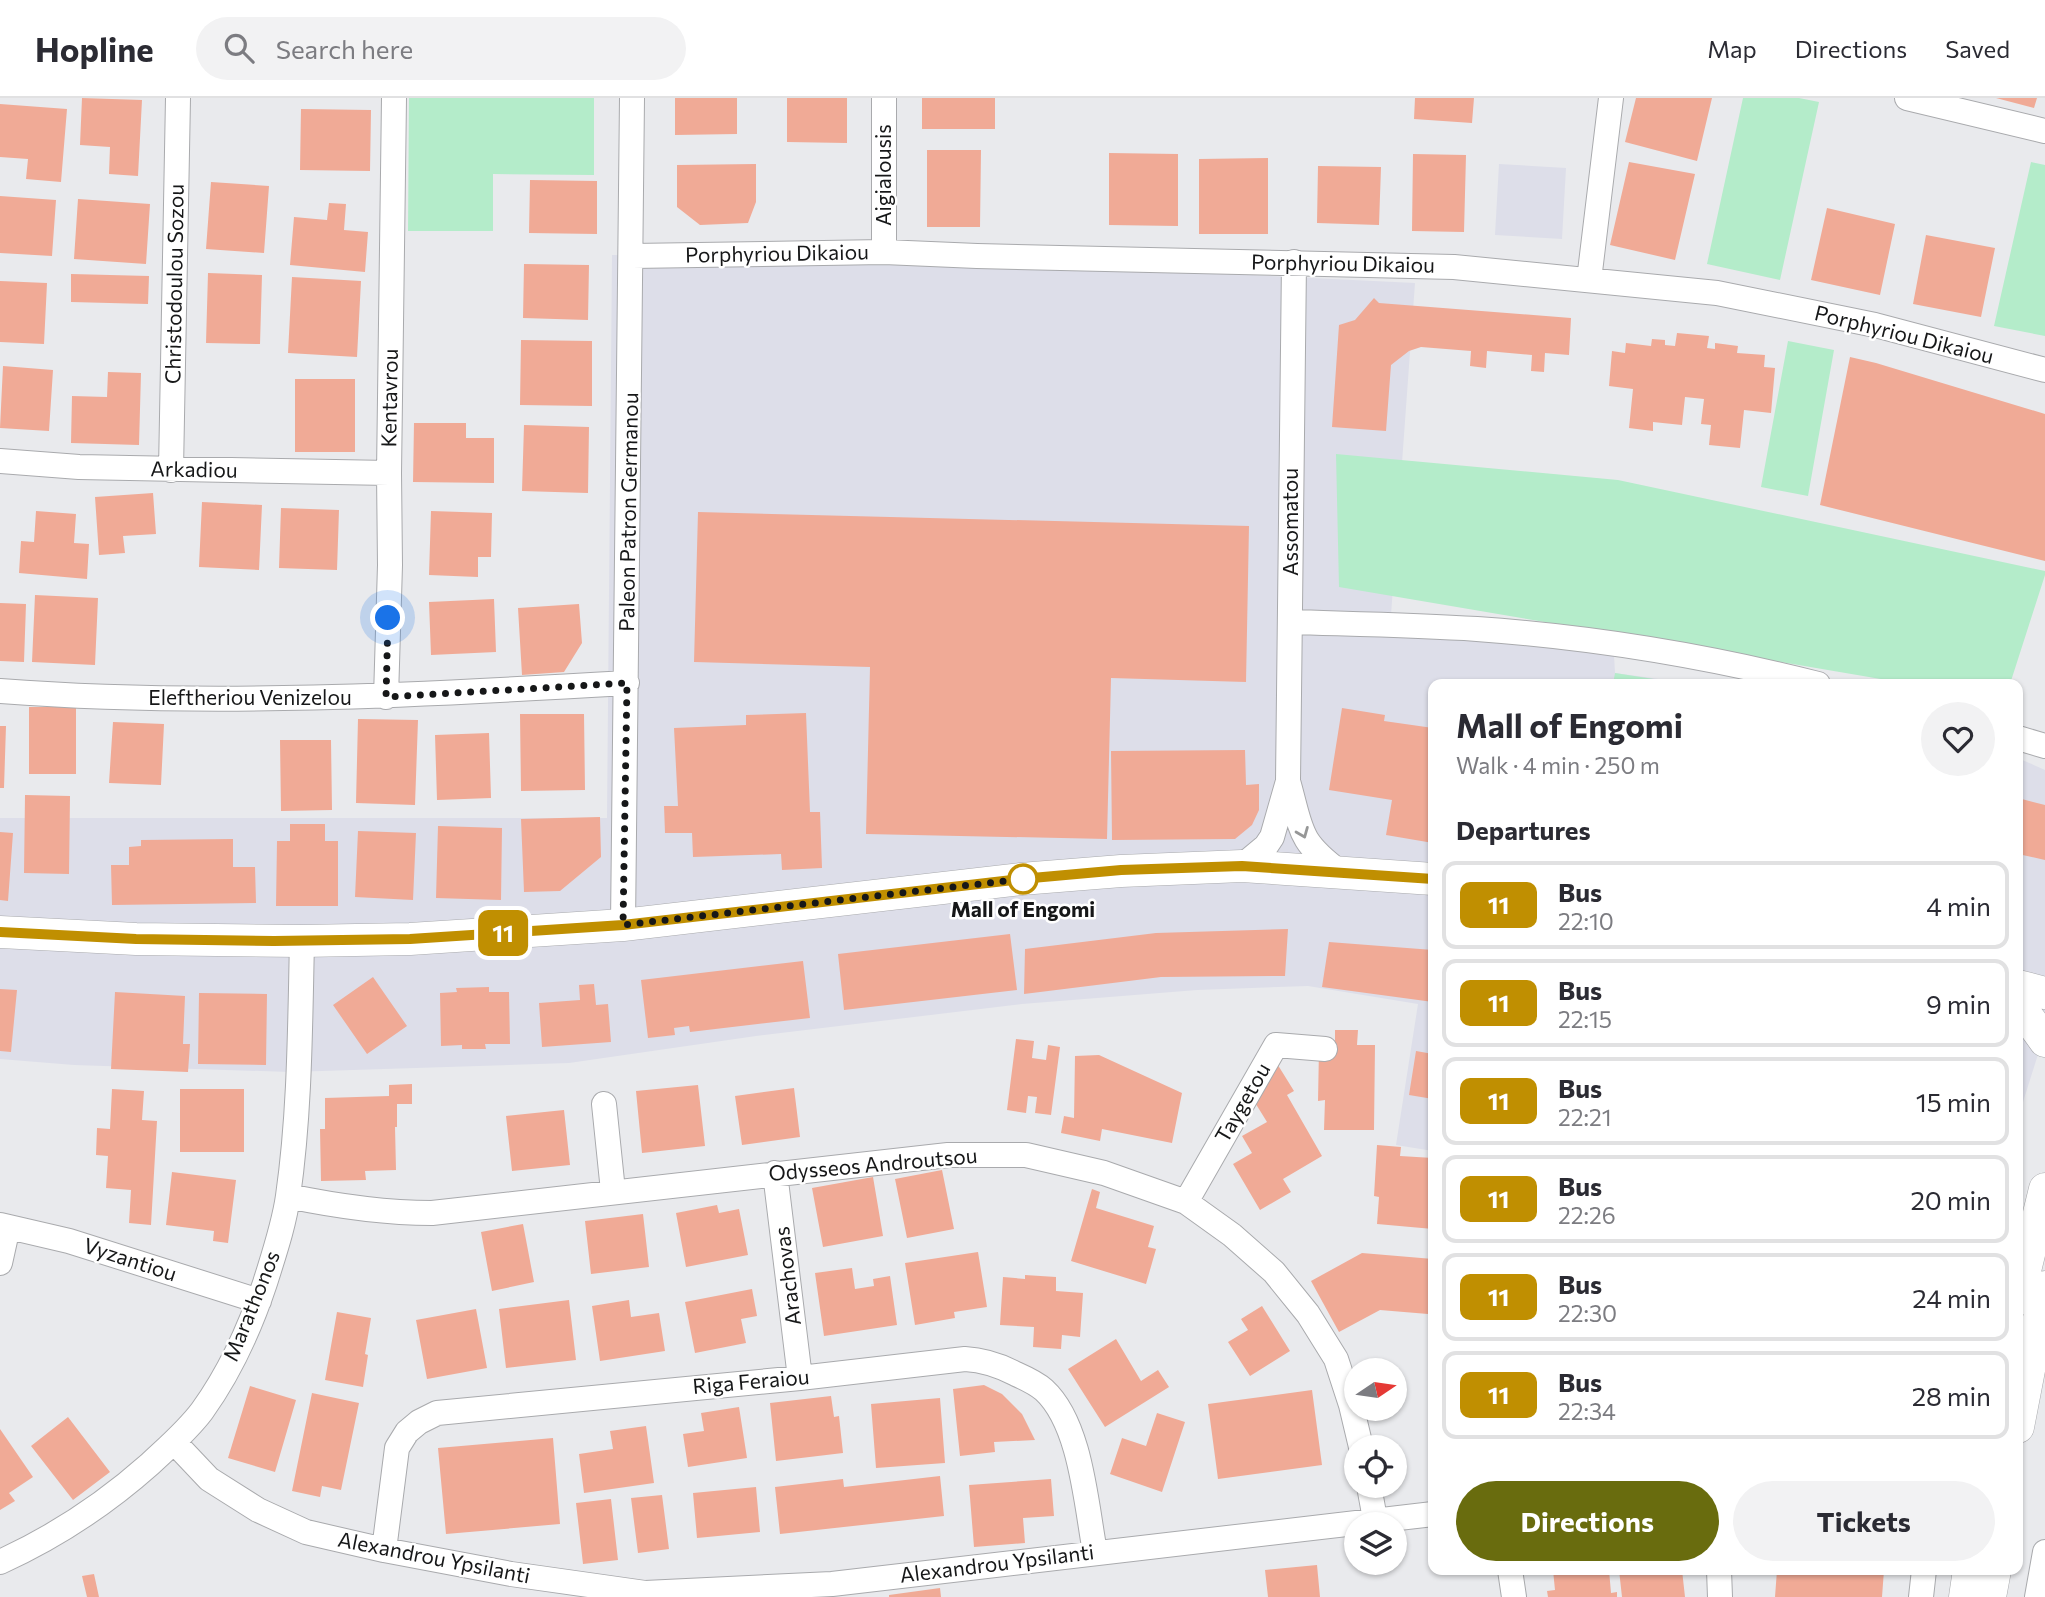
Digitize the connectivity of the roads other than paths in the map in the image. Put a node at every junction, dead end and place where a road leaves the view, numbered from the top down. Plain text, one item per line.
1 (178, 98) edge
2 (394, 98) edge
3 (632, 98) edge
4 (884, 98) edge
5 (1611, 98) edge
6 (1907, 98) edge
7 (2045, 131) edge
8 (884, 252) junction
9 (632, 256) junction
10 (1294, 262) junction
11 (1589, 280) junction
12 (2045, 370) edge
13 (0, 461) edge
14 (171, 470) junction
15 (389, 473) junction
16 (1291, 622) junction
17 (1793, 679) edge
18 (627, 683) junction
19 (0, 691) edge
20 (386, 697) junction
21 (2023, 739) edge
22 (2045, 746) edge
23 (1288, 781) junction
24 (1242, 866) junction
25 (1340, 872) junction
26 (1428, 879) edge
27 (623, 925) junction
28 (0, 932) edge
29 (302, 941) junction
30 (2023, 994) edge
31 (2034, 1011) edge
32 (2045, 1041) edge
33 (1325, 1049) dead end
34 (604, 1104) dead end
35 (775, 1173) junction
36 (2045, 1189) edge
37 (613, 1191) junction
38 (288, 1196) junction
39 (1186, 1202) junction
40 (4, 1226) edge
41 (0, 1263) edge
42 (2023, 1279) edge
43 (2045, 1287) edge
44 (259, 1301) junction
45 (800, 1378) junction
46 (2023, 1401) edge
47 (1358, 1435) edge
48 (174, 1442) junction
49 (1428, 1514) edge
50 (1407, 1516) edge
51 (1344, 1523) edge
52 (384, 1550) junction
53 (1095, 1552) junction
54 (2045, 1552) edge
55 (0, 1562) edge
56 (1511, 1575) edge
57 (1719, 1575) edge
58 (1923, 1575) edge
59 (1968, 1575) edge
60 (1994, 1575) edge
61 (1514, 1597) edge
62 (1720, 1597) edge
63 (1921, 1597) edge
64 (1965, 1597) edge
65 (1990, 1597) edge
66 (2037, 1597) edge

1 - 14 street, Christodoulou Sozou
2 - 15 street, Kentavrou
3 - 9 street, Paleon Patron Germanou
4 - 8 street, Aigialousis
5 - 11 street
6 - 7 street
8 - 9 street, Porphyriou Dikaiou
8 - 10 street, Porphyriou Dikaiou
9 - 18 street, Paleon Patron Germanou
10 - 11 street, Porphyriou Dikaiou
10 - 16 street, Assomatou
11 - 12 street, Porphyriou Dikaiou
13 - 14 street, Arkadiou
14 - 15 street, Arkadiou
15 - 20 street, Kentavrou
16 - 17 street
16 - 23 street, Assomatou
18 - 20 street, Eleftheriou Venizelou
18 - 27 street, Paleon Patron Germanou
19 - 20 street, Eleftheriou Venizelou
21 - 22 street
23 - 24 street, Assomatou
23 -> 25 street, Assomatou
24 - 25 main road
24 - 27 main road
25 - 26 main road
27 - 29 main road
28 - 29 main road
29 - 38 street, Marathonos
30 - 31 main road
31 - 32 main road
33 - 39 street, Taygetou
34 - 37 street
35 - 37 street, Odysseos Androutsou
35 - 39 street, Odysseos Androutsou
35 - 45 street, Arachovas
36 - 42 main road
37 - 38 street, Odysseos Androutsou
38 - 44 street, Marathonos
39 - 47 street, Odysseos Androutsou
40 - 41 street
40 - 44 street, Vyzantiou
43 - 46 main road
44 - 48 street, Marathonos
45 - 52 street, Riga Feraiou
45 - 53 street, Riga Feraiou
48 - 52 street, Alexandrou Ypsilanti
48 - 55 street, Marathonos
49 - 50 street, Alexandrou Ypsilanti
51 - 53 street, Alexandrou Ypsilanti
52 - 53 street, Alexandrou Ypsilanti
54 - 66 street
56 - 61 street
57 - 62 street
58 - 63 street
59 - 64 main road
60 - 65 main road

